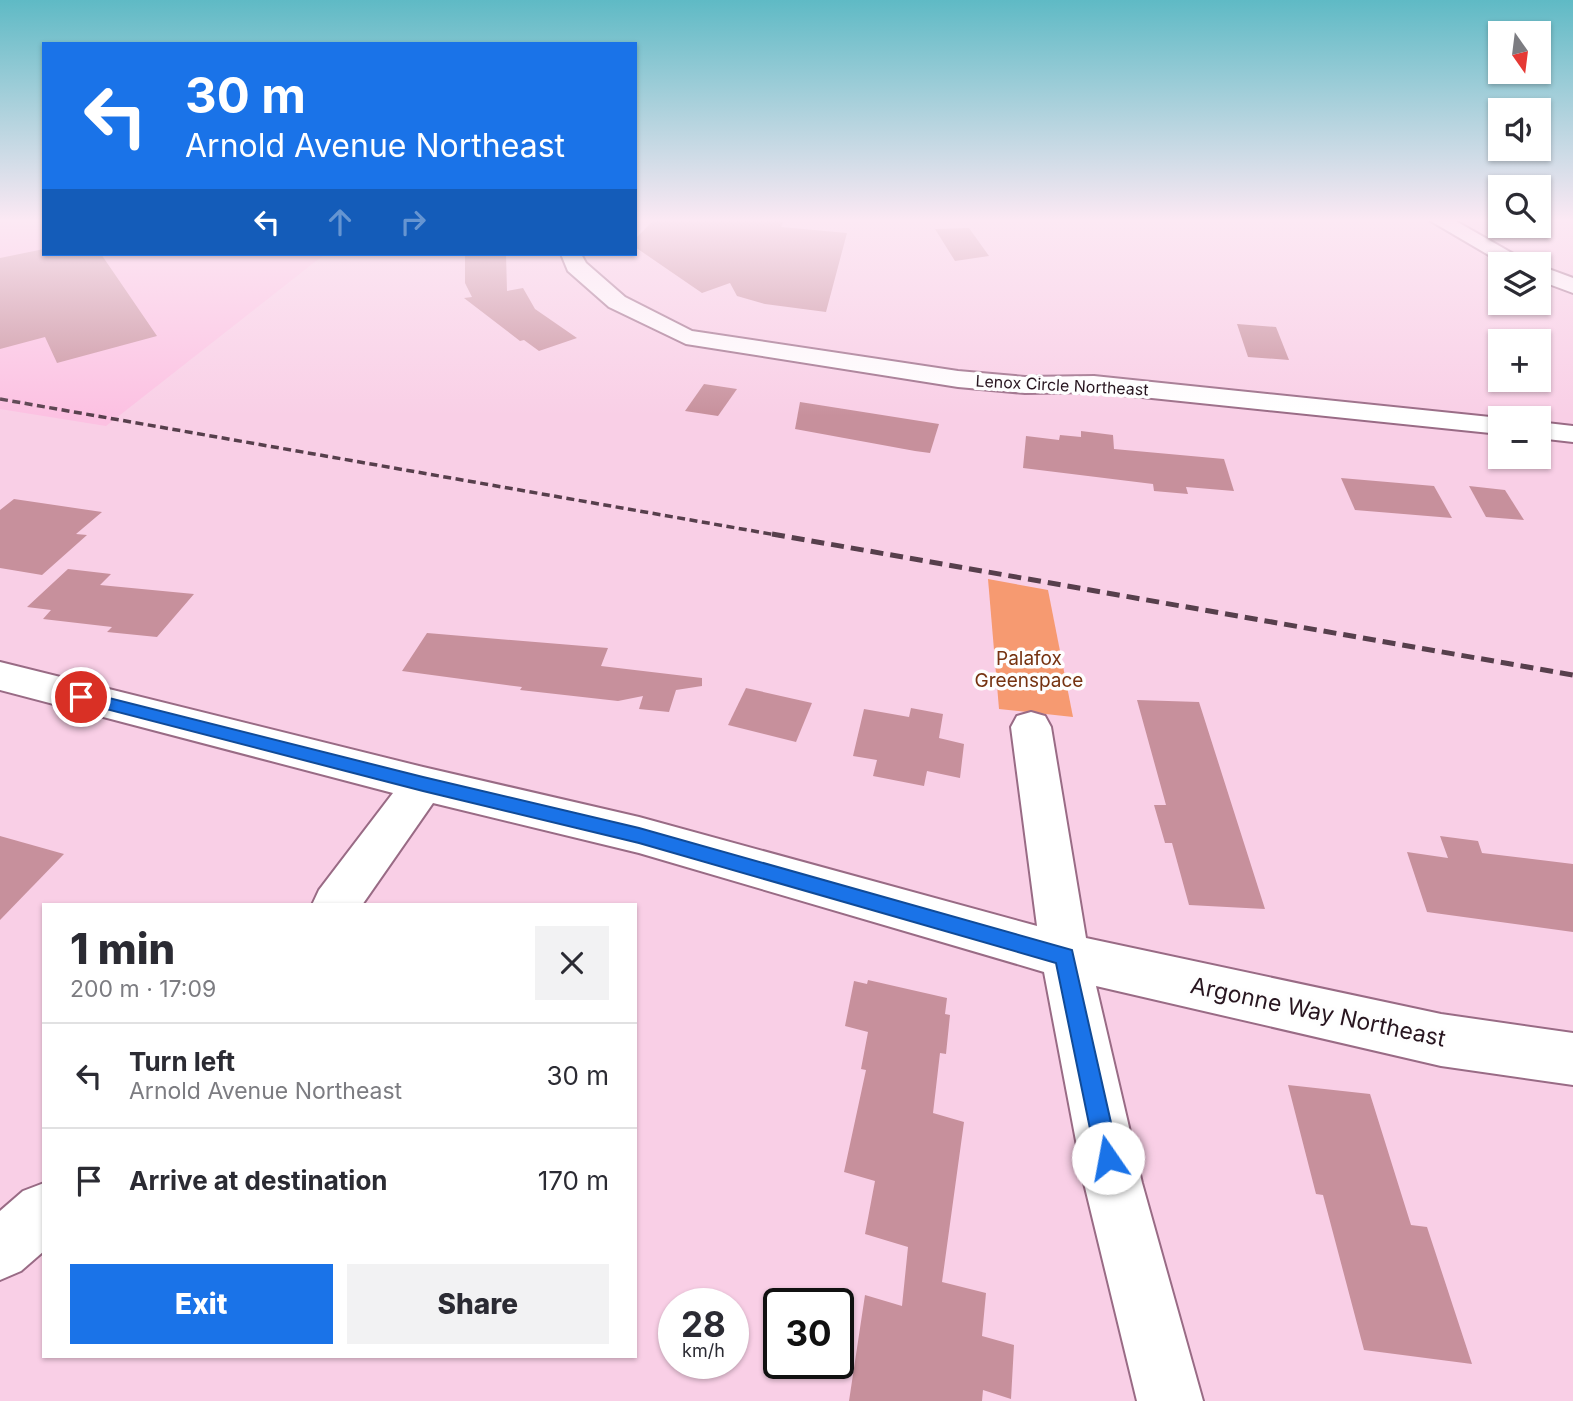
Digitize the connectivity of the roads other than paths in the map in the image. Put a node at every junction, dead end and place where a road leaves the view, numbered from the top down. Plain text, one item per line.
1 (599, 285) edge
2 (1488, 425) edge
3 (1551, 431) edge
4 (1573, 434) edge
5 (0, 676) edge
6 (1031, 727) dead end
7 (423, 784) junction
8 (336, 903) edge
9 (1065, 956) junction
10 (1573, 1059) edge
11 (42, 1214) edge
12 (0, 1250) edge
13 (1170, 1401) edge

1 - 2 street, Lenox Circle Northeast
3 - 4 street
5 - 7 street, Argonne Way Northeast
6 - 9 street
7 - 8 street
7 - 9 street, Argonne Way Northeast
9 - 10 street, Argonne Way Northeast
9 - 13 street
11 - 12 street

